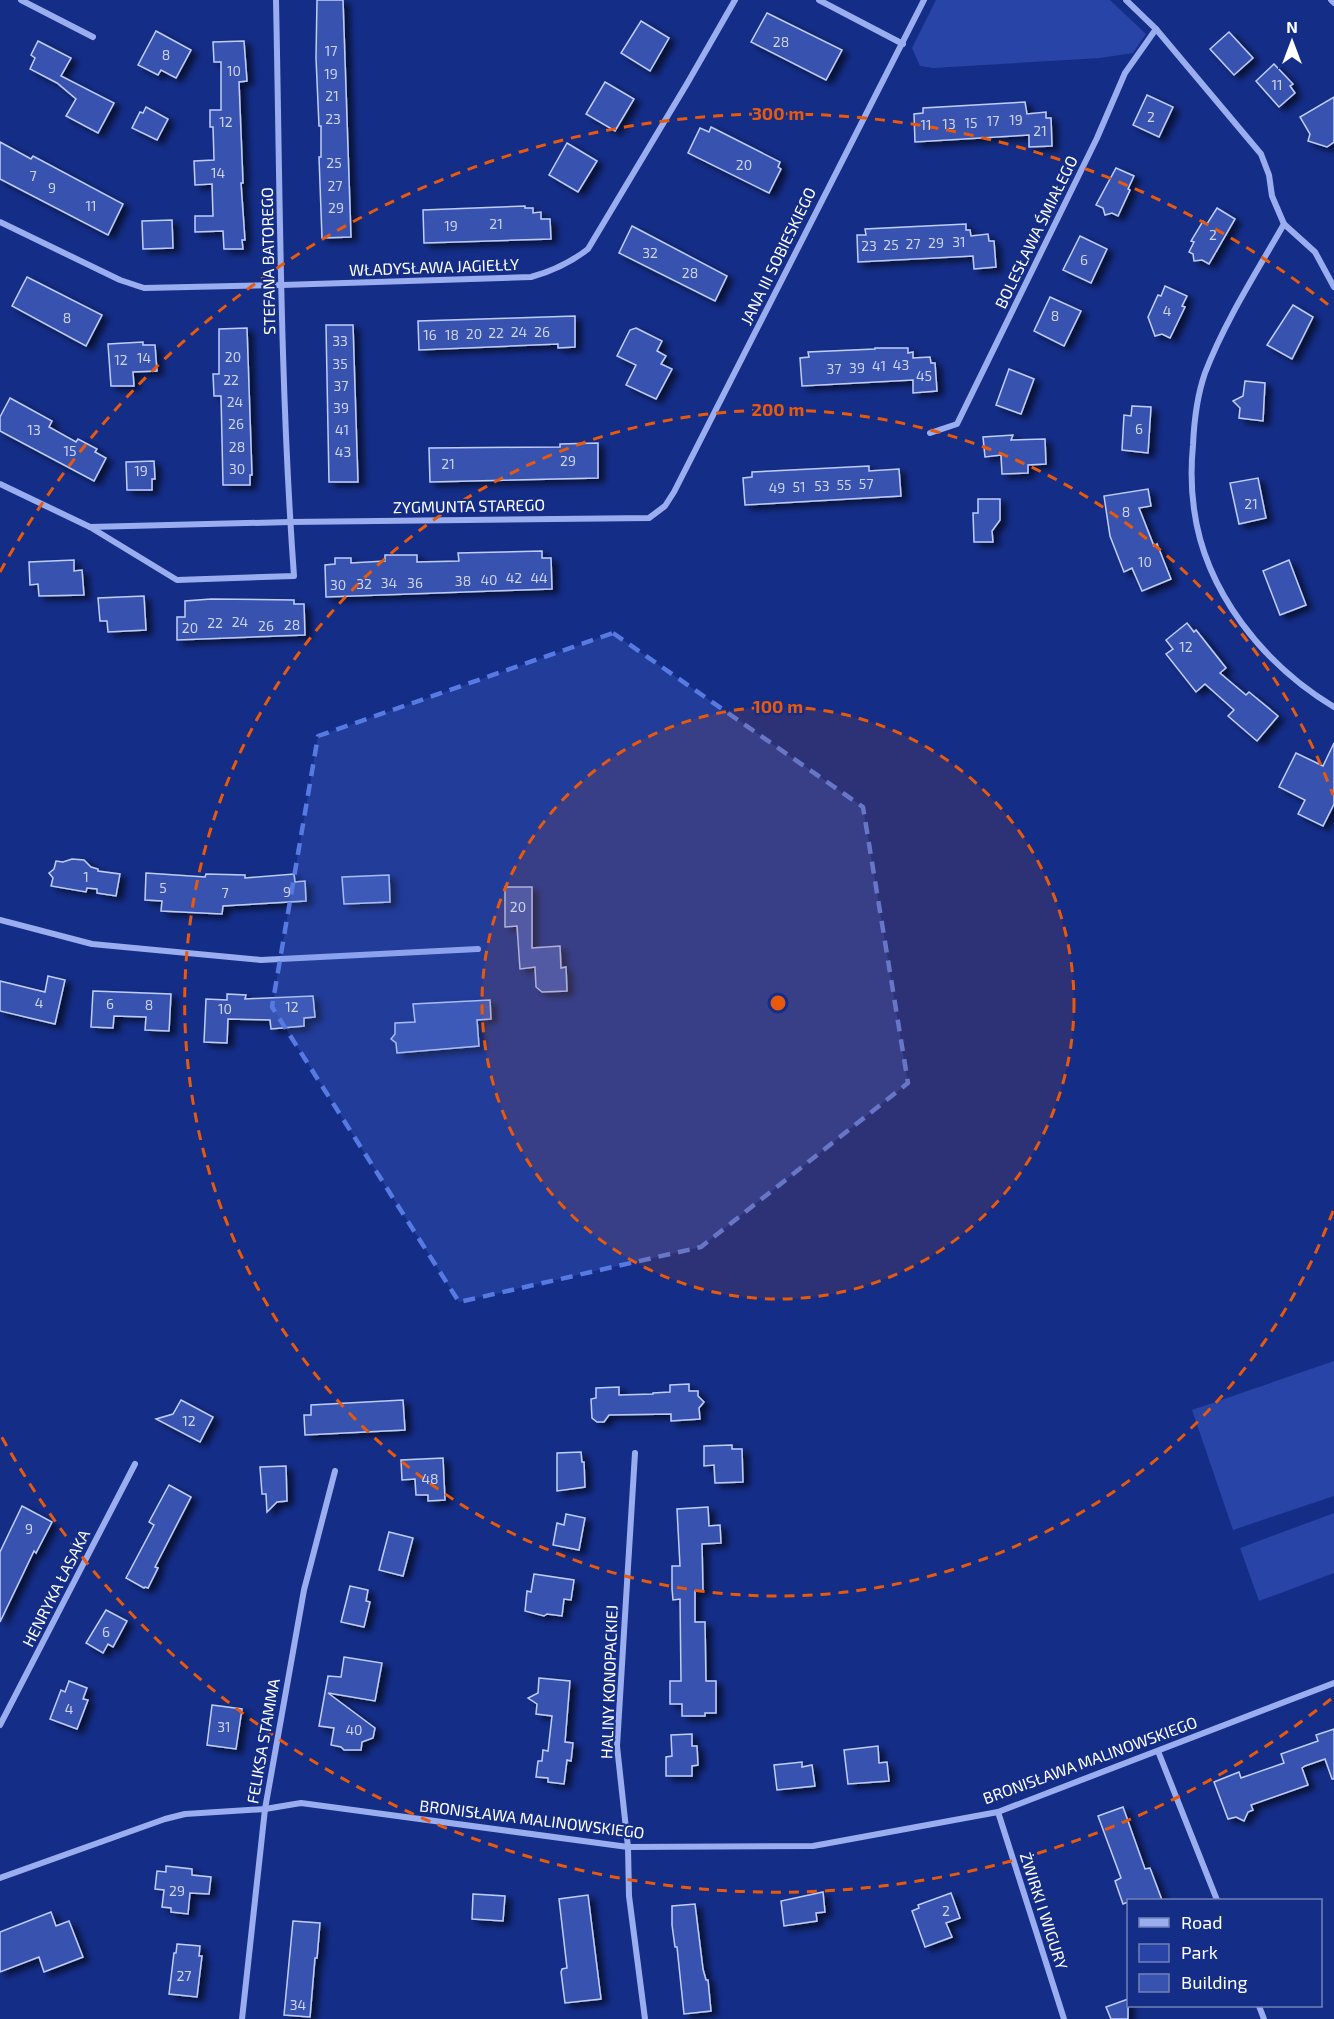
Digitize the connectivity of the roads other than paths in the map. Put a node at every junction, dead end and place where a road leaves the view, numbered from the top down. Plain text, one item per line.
1 (21, 0) edge
2 (276, 0) edge
3 (735, 0) edge
4 (819, 0) edge
5 (924, 0) edge
6 (1126, 0) edge
7 (1331, 0) edge
8 (1334, 3) edge
9 (1156, 29) junction
10 (93, 37) dead end
11 (903, 44) junction
12 (0, 222) edge
13 (1284, 224) junction
14 (282, 285) junction
15 (1334, 287) edge
16 (930, 433) dead end
17 (0, 484) edge
18 (648, 518) joint
19 (290, 522) junction
20 (90, 527) junction
21 (1334, 707) edge
22 (0, 920) edge
23 (478, 949) dead end
24 (634, 1453) dead end
25 (135, 1464) dead end
26 (335, 1471) dead end
27 (1334, 1683) edge
28 (0, 1725) edge
29 (1158, 1751) junction
30 (265, 1809) junction
31 (998, 1812) junction
32 (628, 1847) junction
33 (0, 1878) edge
34 (1217, 1899) edge
35 (242, 2019) edge
36 (645, 2019) edge
37 (1064, 2019) edge

1 - 10 street
2 - 14 street, STEFANA BATOREGO
3 - 14 street, WŁADYSŁAWA JAGIEŁŁY
4 - 11 street
5 - 11 street, JANA III SOBIESKIEGO
6 - 9 street
7 - 8 street
9 - 13 street
9 - 16 street, BOLESŁAWA ŚMIAŁEGO
11 - 18 street, JANA III SOBIESKIEGO
12 - 14 street, WŁADYSŁAWA JAGIEŁŁY
13 - 15 street
13 - 21 street
14 - 19 street, STEFANA BATOREGO
17 - 20 street, ZYGMUNTA STAREGO
18 - 19 street, ZYGMUNTA STAREGO
19 - 20 street, ZYGMUNTA STAREGO
19 - 20 street, ZYGMUNTA STAREGO
22 - 23 street
24 - 32 street, HALINY KONOPACKIEJ
25 - 28 street, HENRYKA ŁASAKA
26 - 30 street, FELIKSA STAMMA
27 - 29 street, BRONISŁAWA MALINOWSKIEGO
29 - 31 street, BRONISŁAWA MALINOWSKIEGO
29 - 34 street
30 - 32 street, BRONISŁAWA MALINOWSKIEGO
30 - 33 street, BRONISŁAWA MALINOWSKIEGO
30 - 35 street, FELIKSA STAMMA
31 - 32 street, BRONISŁAWA MALINOWSKIEGO
31 - 37 street, ŻWIRKI I WIGURY
32 - 36 street, HALINY KONOPACKIEJ

